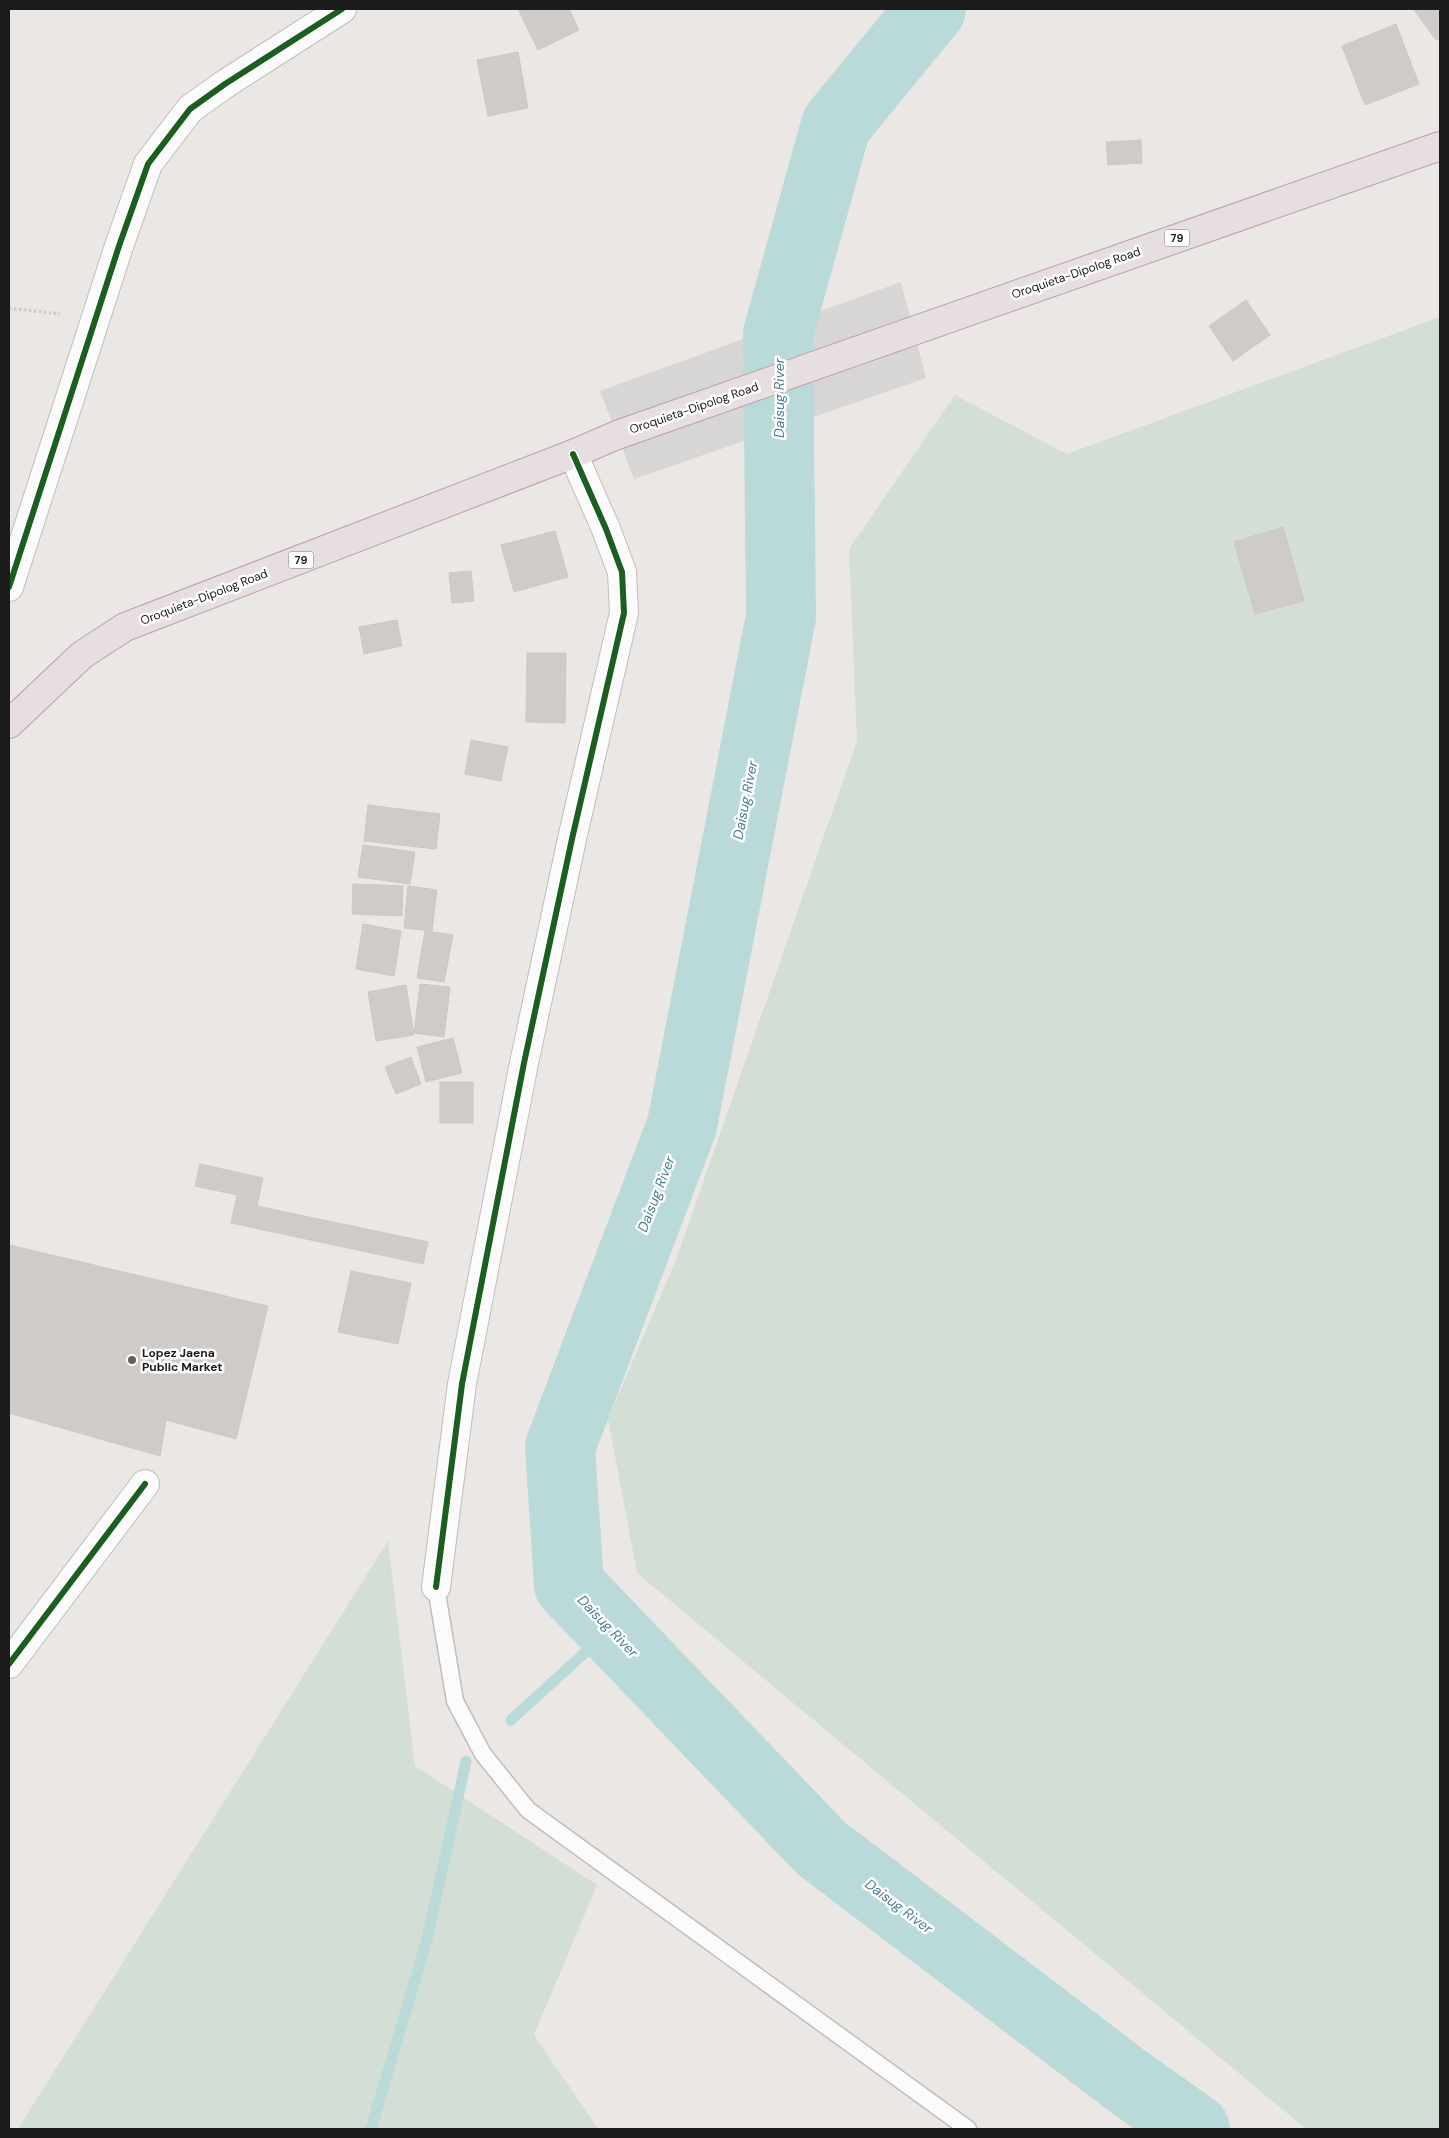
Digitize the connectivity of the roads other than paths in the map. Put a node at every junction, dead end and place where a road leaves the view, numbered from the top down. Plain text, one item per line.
1 (342, 9) edge
2 (1440, 146) edge
3 (572, 454) junction
4 (9, 587) edge
5 (9, 724) edge
6 (145, 1484) dead end
7 (436, 1587) joint
8 (9, 1664) edge
9 (968, 2129) edge

1 - 4 street
2 - 3 highway, Oroquieta-Dipolog Road / 79
3 - 5 highway, Oroquieta-Dipolog Road / 79
3 - 7 street
6 - 8 street
7 - 9 lane

